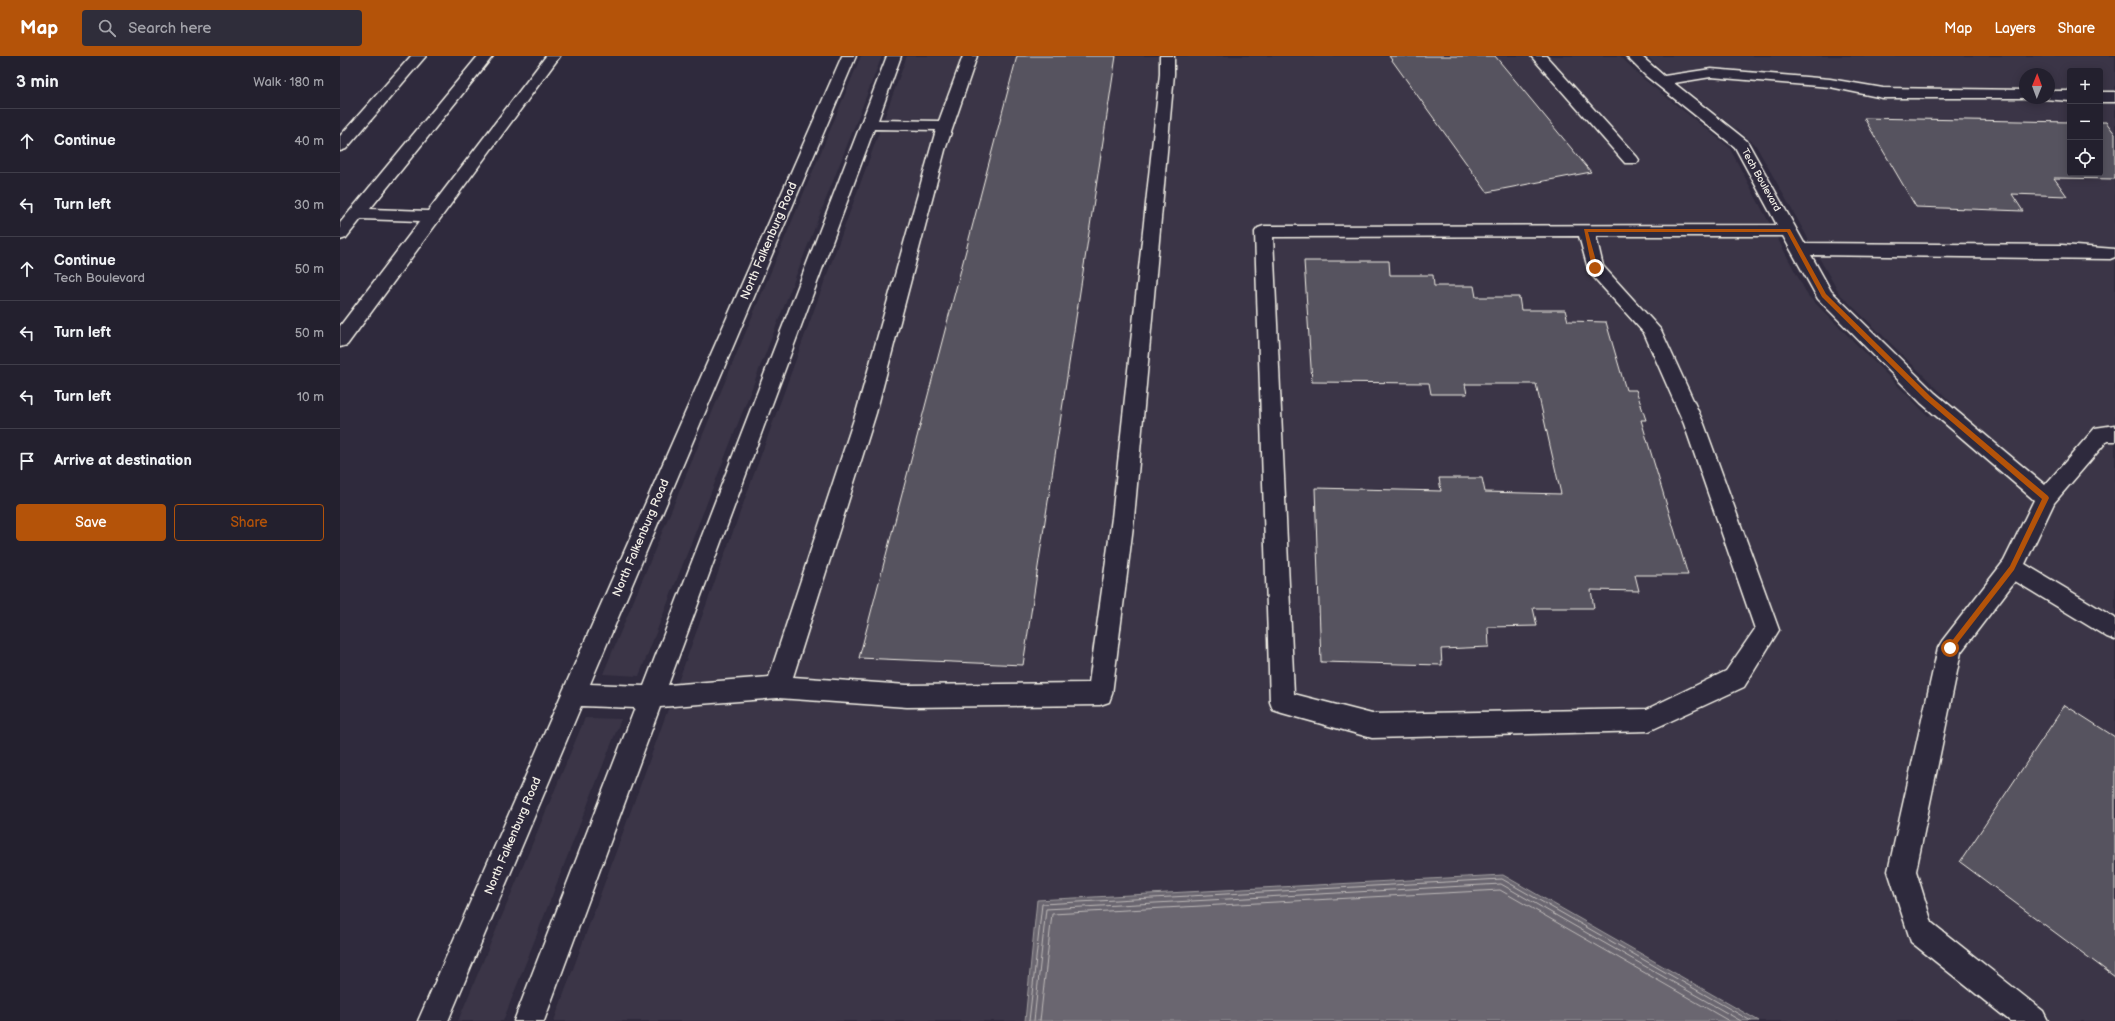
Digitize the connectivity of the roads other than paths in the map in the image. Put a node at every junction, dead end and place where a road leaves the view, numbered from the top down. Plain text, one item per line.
1 (419, 56) edge
2 (486, 56) edge
3 (553, 56) edge
4 (849, 56) edge
5 (894, 56) edge
6 (970, 56) edge
7 (1167, 56) edge
8 (1538, 56) edge
9 (1633, 56) edge
10 (1661, 81) junction
11 (2019, 96) edge
12 (2055, 96) edge
13 (2067, 96) edge
14 (2103, 97) edge
15 (2115, 97) edge
16 (869, 124) junction
17 (945, 126) junction
18 (340, 146) edge
19 (1631, 160) dead end
20 (356, 214) junction
21 (433, 216) junction
22 (1788, 230) junction
23 (1586, 231) junction
24 (340, 234) edge
25 (1798, 249) junction
26 (2110, 253) dead end
27 (340, 340) edge
28 (2115, 433) edge
29 (2046, 498) junction
30 (2012, 568) junction
31 (2115, 630) edge
32 (778, 687) junction
33 (573, 695) junction
34 (651, 697) junction
35 (433, 1021) edge
36 (528, 1021) edge
37 (2033, 1021) edge

1 - 18 street
2 - 20 street
3 - 21 street
4 - 33 street, North Falkenburg Road
5 - 16 street
6 - 17 street
7 - 32 street
8 - 19 street
9 - 10 street, Tech Boulevard
10 - 11 street
10 - 22 street, Tech Boulevard
12 - 13 street
14 - 15 street
16 - 17 street
16 - 34 street
17 - 32 street
20 - 21 street
20 - 24 street
21 - 27 street
22 - 23 street
22 - 25 street, Tech Boulevard
23 - 23 street
25 - 26 street
25 - 29 street, Tech Boulevard
28 - 29 street
29 - 30 street
30 - 31 street
30 - 37 street
32 - 34 street
33 - 34 street
33 - 35 street, North Falkenburg Road
34 - 36 street

